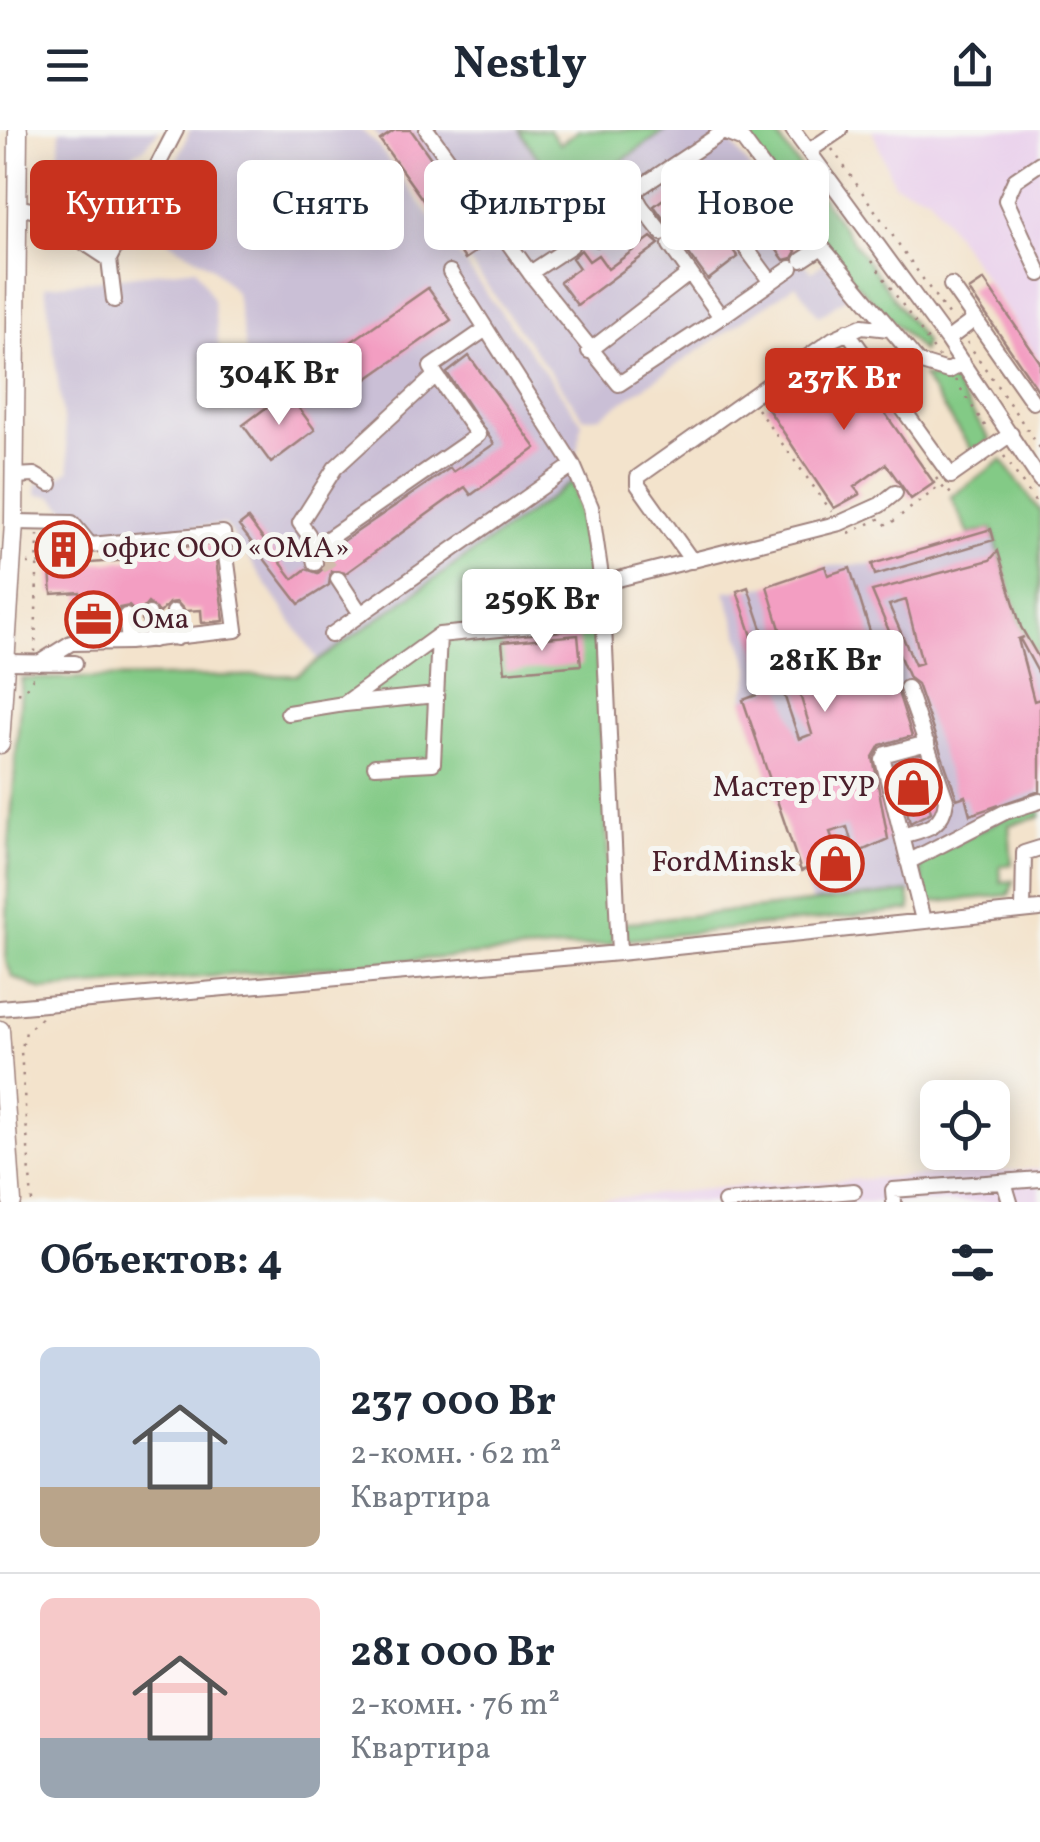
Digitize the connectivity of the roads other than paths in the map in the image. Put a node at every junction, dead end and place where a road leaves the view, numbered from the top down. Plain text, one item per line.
1 (18, 130) edge
2 (176, 130) edge
3 (427, 130) edge
4 (793, 130) edge
5 (840, 130) edge
6 (809, 151) junction
7 (683, 160) edge
8 (758, 160) edge
9 (1040, 164) edge
10 (641, 206) edge
11 (17, 207) junction
12 (565, 250) edge
13 (747, 250) edge
14 (817, 250) edge
15 (824, 250) edge
16 (109, 259) junction
17 (450, 272) dead end
18 (530, 273) junction
19 (690, 273) junction
20 (1040, 274) edge
21 (771, 282) junction
22 (951, 285) dead end
23 (114, 300) dead end
24 (720, 318) junction
25 (975, 319) junction
26 (888, 328) junction
27 (486, 330) junction
28 (847, 331) junction
29 (953, 335) junction
30 (589, 351) junction
31 (963, 363) junction
32 (436, 376) junction
33 (1034, 402) dead end
34 (1011, 434) junction
35 (573, 464) junction
36 (14, 476) junction
37 (1040, 480) edge
38 (50, 484) dead end
39 (895, 493) dead end
40 (14, 522) junction
41 (692, 561) junction
42 (334, 582) tunnel mouth
43 (602, 583) junction
44 (174, 612) dead end
45 (149, 614) dead end
46 (361, 614) junction
47 (126, 616) dead end
48 (604, 619) junction
49 (439, 635) junction
50 (331, 636) dead end
51 (177, 638) junction
52 (153, 640) junction
53 (129, 642) junction
54 (6, 662) junction
55 (76, 662) dead end
56 (37, 663) junction
57 (906, 688) dead end
58 (436, 695) junction
59 (344, 704) junction
60 (288, 713) dead end
61 (926, 743) junction
62 (0, 744) edge
63 (375, 766) dead end
64 (1040, 801) edge
65 (902, 836) junction
66 (1040, 848) edge
67 (908, 862) junction
68 (1040, 909) edge
69 (1023, 910) junction
70 (923, 920) junction
71 (618, 953) junction
72 (0, 1008) edge
73 (0, 1030) edge
74 (1040, 1179) edge
75 (1004, 1182) junction
76 (848, 1195) edge
77 (735, 1201) edge
78 (12, 1202) edge
79 (894, 1202) edge
80 (1010, 1202) edge

1 - 11 main road
2 - 16 street
3 - 18 street
4 - 6 street
5 - 6 street
6 - 29 street
7 - 8 street
9 - 20 street
10 - 19 street
11 - 16 street
11 - 36 main road
12 - 18 street
13 - 21 street
14 - 21 street
15 - 26 street
16 - 23 street
17 - 27 street
18 - 30 street
19 - 24 street
19 - 30 street
21 - 24 street
22 - 25 street
24 - 30 street
25 - 29 street
25 - 33 street
26 - 28 street
26 - 31 street
27 - 32 street
27 - 35 street
28 - 34 street
28 - 41 street
29 - 31 street
31 - 34 street
32 - 32 street
34 - 37 street
35 - 43 street
35 - 46 street
36 - 38 street
36 - 40 main road
39 - 41 street
40 - 51 street
40 - 54 main road
41 - 43 street
42 - 46 street
43 - 48 street
44 - 51 street
45 - 52 street
46 - 50 street
47 - 53 street
48 - 49 street
48 - 71 street
49 - 58 street
49 - 59 street
51 - 52 street
52 - 53 street
53 - 56 street
54 - 56 street
54 - 62 main road
55 - 56 street
57 - 61 street
58 - 59 street
58 - 63 street
59 - 60 street
61 - 65 street
61 - 65 street
64 - 67 street
65 - 67 street
66 - 69 street
67 - 70 street
68 - 69 street
69 - 70 street
70 - 71 street
71 - 72 street
73 - 78 main road
74 - 75 street
75 - 79 street
75 - 80 street
76 - 77 street

